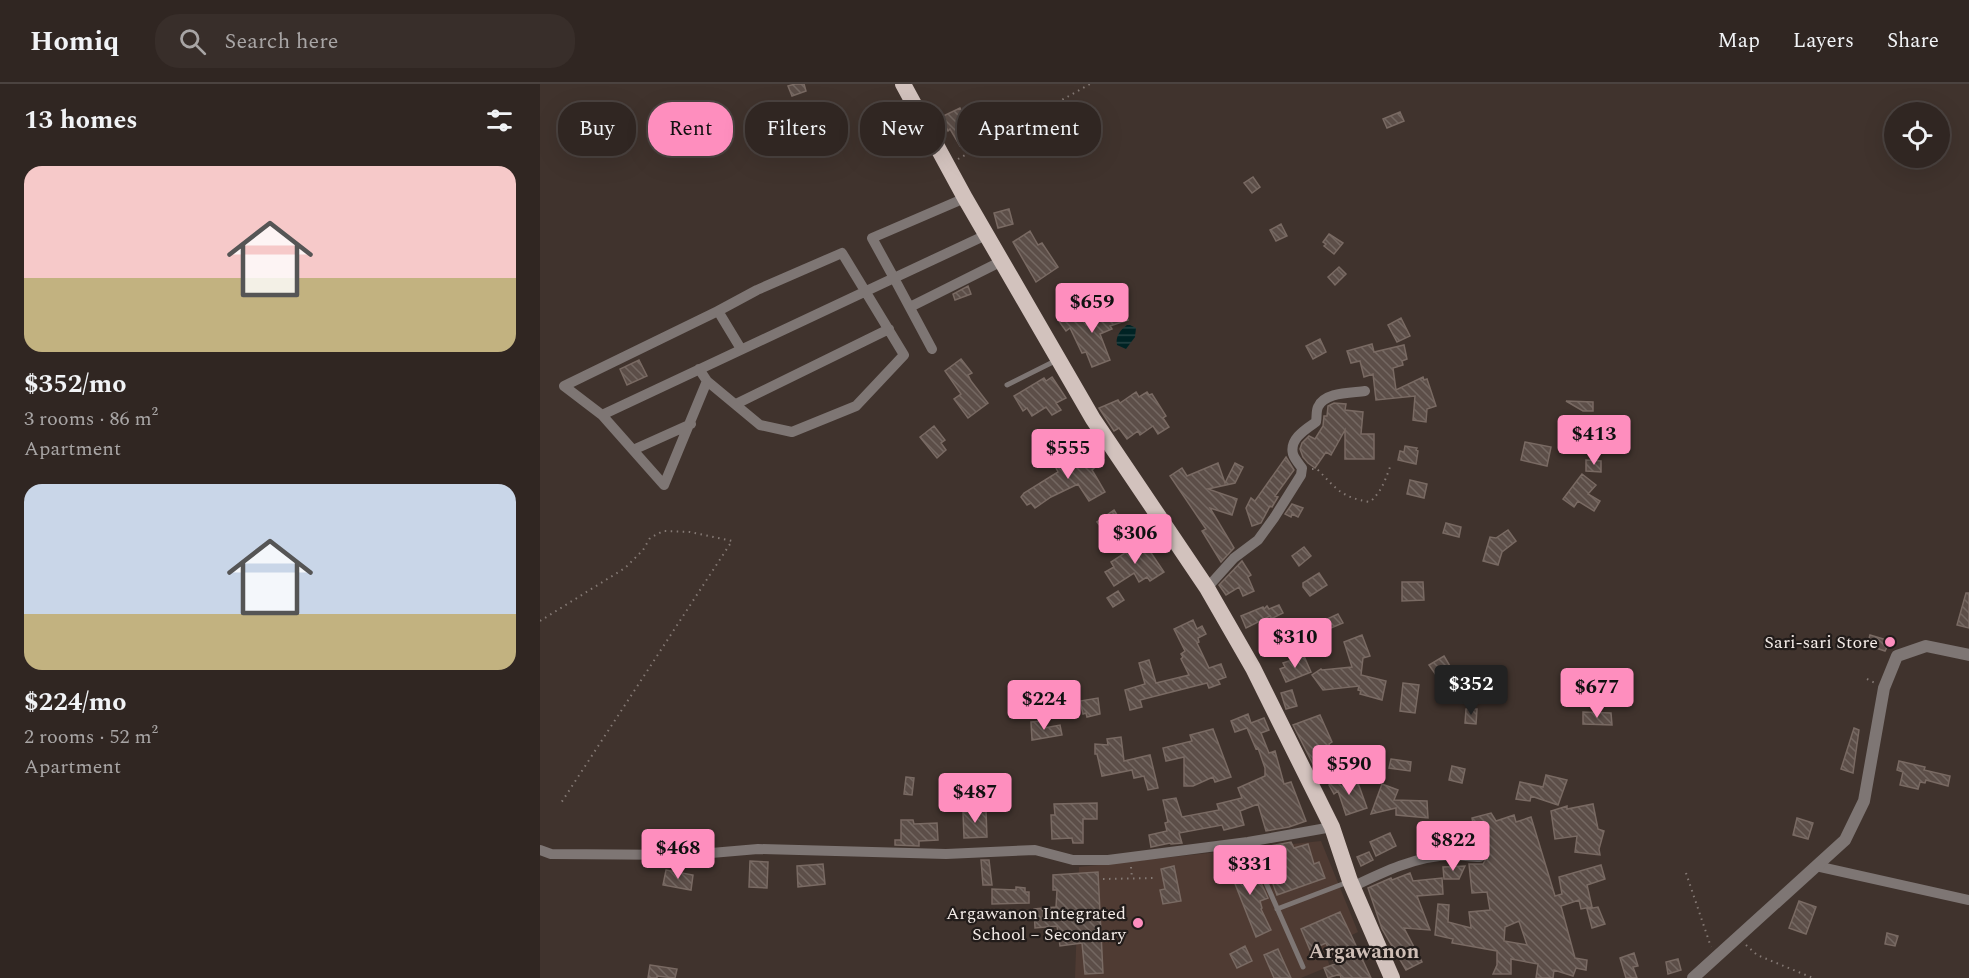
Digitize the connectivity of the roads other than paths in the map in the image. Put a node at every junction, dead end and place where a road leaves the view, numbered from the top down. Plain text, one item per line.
1 (903, 84) edge
2 (965, 198) junction
3 (987, 235) junction
4 (1002, 261) junction
5 (894, 278) junction
6 (867, 292) junction
7 (910, 307) junction
8 (718, 311) junction
9 (889, 329) junction
10 (741, 349) junction
11 (932, 349) dead end
12 (1059, 359) junction
13 (699, 369) junction
14 (707, 381) junction
15 (1007, 385) dead end
16 (1365, 391) dead end
17 (736, 404) junction
18 (602, 415) junction
19 (691, 424) junction
20 (633, 450) junction
21 (1157, 515) junction
22 (1114, 546) dead end
23 (1207, 588) junction
24 (1969, 655) edge
25 (1332, 827) junction
26 (1248, 842) junction
27 (540, 850) edge
28 (1480, 857) dead end
29 (1816, 866) junction
30 (1351, 884) junction
31 (1969, 900) edge
32 (1277, 909) junction
33 (1303, 967) dead end
34 (1392, 978) edge
35 (1693, 978) edge

1 - 2 highway
2 - 3 highway
2 - 5 street
3 - 4 highway
3 - 5 street
4 - 7 street
4 - 12 highway
5 - 6 street
5 - 7 street
6 - 8 street
6 - 9 street
6 - 10 street
7 - 11 street
8 - 10 street
8 - 18 street
9 - 17 street
9 - 17 street
10 - 13 street
12 - 15 lane
12 - 21 highway
13 - 14 street
13 - 18 street
14 - 17 street
14 - 19 street
16 - 23 street
18 - 20 street
19 - 20 street
19 - 20 street
21 - 22 lane
21 - 23 highway
23 - 25 highway
24 - 29 street
25 - 26 street
25 - 30 highway
26 - 27 street
26 - 32 lane
28 - 30 street
29 - 31 street
29 - 35 street
30 - 32 lane
30 - 34 highway
32 - 33 lane

